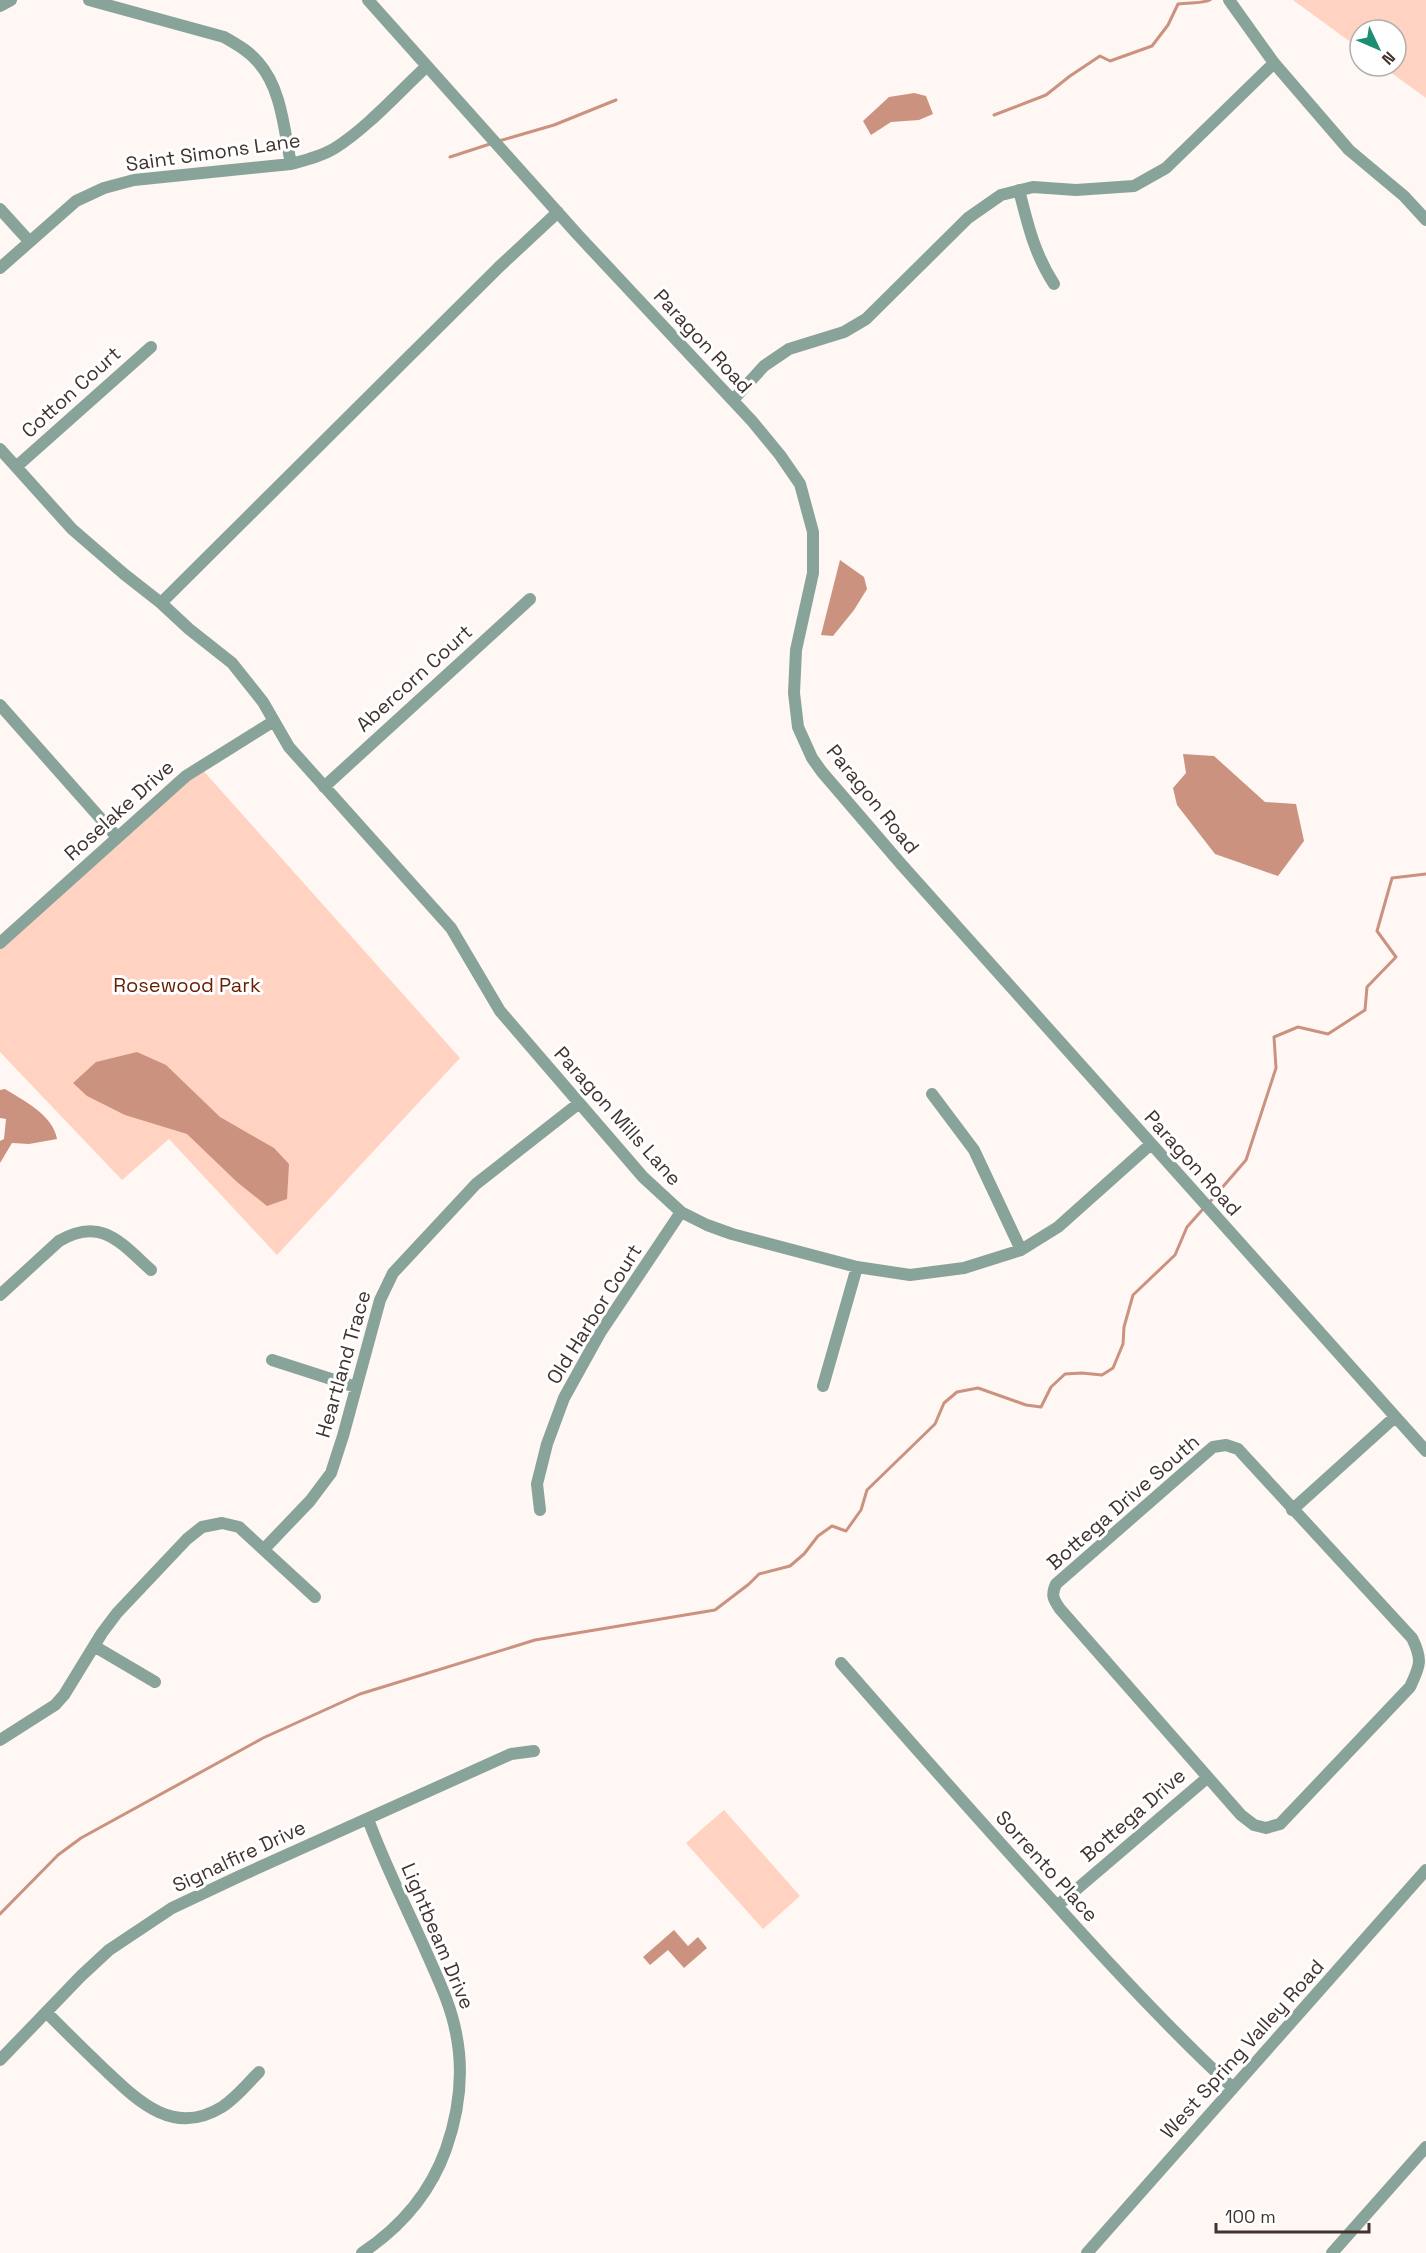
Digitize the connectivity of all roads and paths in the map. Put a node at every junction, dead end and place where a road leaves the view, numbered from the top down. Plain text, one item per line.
1 (11, 0) edge
2 (88, 0) edge
3 (368, 0) edge
4 (1229, 0) edge
5 (0, 6) edge
6 (1274, 63) junction
7 (427, 66) junction
8 (291, 164) junction
9 (1019, 190) junction
10 (0, 209) edge
11 (558, 212) junction
12 (1426, 220) edge
13 (29, 241) junction
14 (0, 268) edge
15 (1054, 284) dead end
16 (151, 347) dead end
17 (733, 400) junction
18 (0, 449) edge
19 (16, 467) junction
20 (530, 599) dead end
21 (161, 603) junction
22 (0, 705) edge
23 (274, 721) junction
24 (324, 787) junction
25 (117, 837) junction
26 (0, 943) edge
27 (932, 1094) dead end
28 (578, 1104) junction
29 (1151, 1144) junction
30 (681, 1212) junction
31 (1021, 1250) junction
32 (857, 1267) junction
33 (151, 1270) dead end
34 (0, 1295) edge
35 (272, 1360) dead end
36 (823, 1386) dead end
37 (356, 1388) junction
38 (1395, 1417) junction
39 (1426, 1451) edge
40 (540, 1510) dead end
41 (1292, 1510) junction
42 (264, 1549) junction
43 (315, 1597) dead end
44 (94, 1646) junction
45 (841, 1663) dead end
46 (155, 1682) dead end
47 (0, 1740) edge
48 (534, 1751) dead end
49 (1207, 1778) junction
50 (368, 1819) junction
51 (1426, 1870) edge
52 (1057, 1906) junction
53 (46, 2012) junction
54 (0, 2060) edge
55 (259, 2072) dead end
56 (1233, 2088) junction
57 (1426, 2147) edge
58 (362, 2253) edge
59 (1087, 2253) edge
60 (1332, 2253) edge

1 - 5 street
2 - 8 street
3 - 7 street, Paragon Road
4 - 6 street
6 - 9 street
6 - 12 street
7 - 8 street, Saint Simons Lane
7 - 11 street, Paragon Road
8 - 13 street, Saint Simons Lane
9 - 15 street
9 - 17 street
10 - 13 street
11 - 17 street, Paragon Road
11 - 21 street
13 - 14 street, Saint Simons Lane
16 - 19 street, Cotton Court
17 - 29 street, Paragon Road
18 - 19 street, Paragon Mills Lane
19 - 21 street, Paragon Mills Lane
20 - 24 street, Abercorn Court
21 - 23 street, Paragon Mills Lane
22 - 25 street
23 - 24 street, Paragon Mills Lane
23 - 25 street, Roselake Drive
24 - 28 street, Paragon Mills Lane
25 - 26 street, Roselake Drive
27 - 31 street
28 - 30 street, Paragon Mills Lane
28 - 37 street, Heartland Trace
29 - 31 street, Paragon Mills Lane
29 - 38 street, Paragon Road
30 - 32 street, Paragon Mills Lane
30 - 40 street, Old Harbor Court
31 - 32 street, Paragon Mills Lane
32 - 36 street
33 - 34 street
35 - 37 street
37 - 42 street, Heartland Trace
38 - 39 street, Paragon Road
38 - 41 street
41 - 49 street
41 - 49 street, Bottega Drive South
42 - 43 street
42 - 44 street
44 - 46 street
44 - 47 street
45 - 52 street, Sorrento Place
48 - 50 street, Signalfire Drive
49 - 52 street, Bottega Drive
50 - 53 street, Signalfire Drive
50 - 58 street, Lightbeam Drive
51 - 56 street, West Spring Valley Road
52 - 56 street, Sorrento Place
53 - 54 street, Signalfire Drive
53 - 55 street
56 - 59 street, West Spring Valley Road
57 - 60 street

